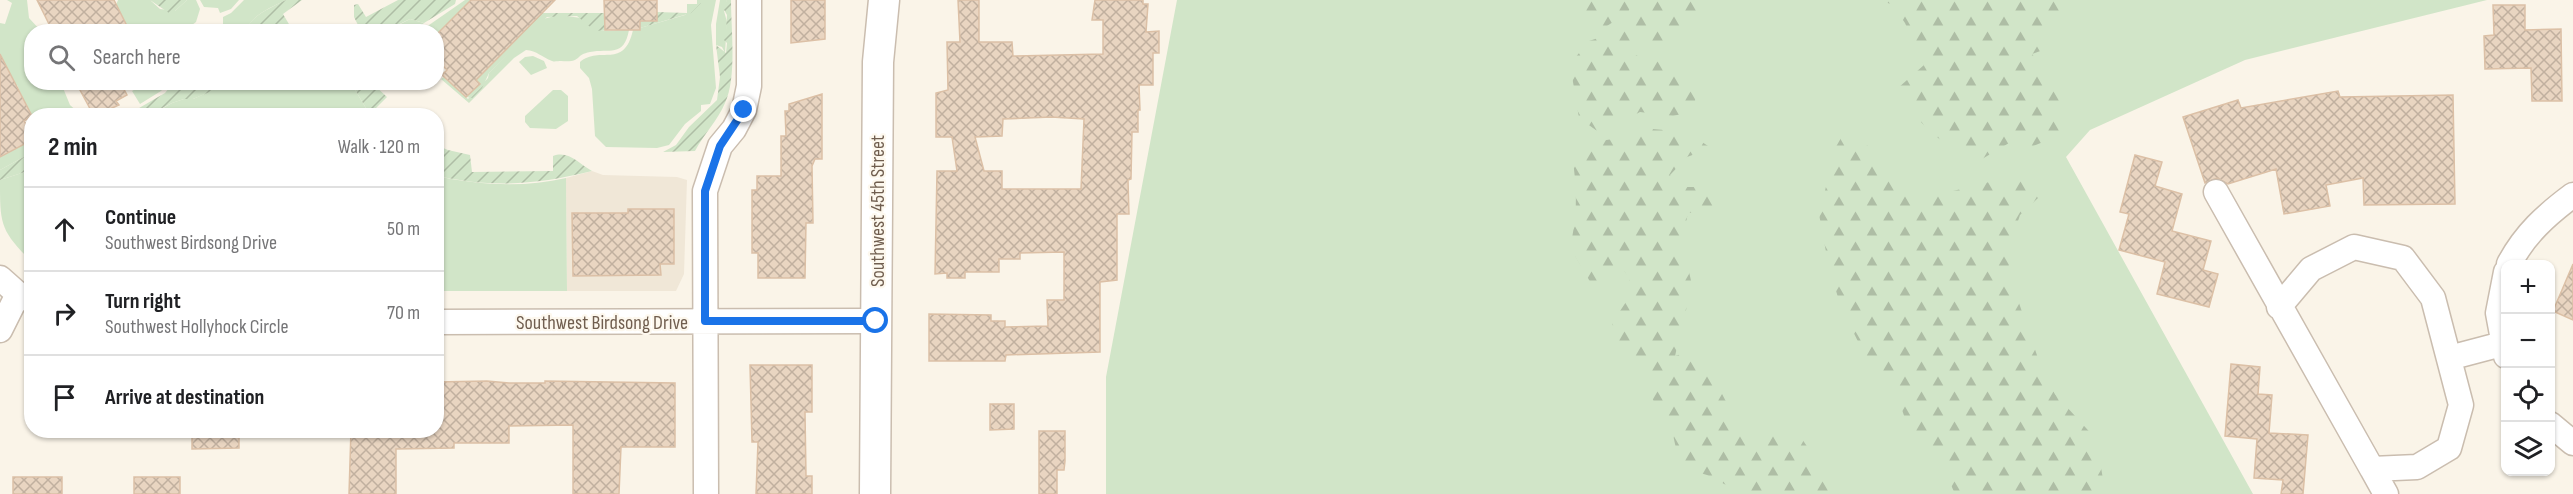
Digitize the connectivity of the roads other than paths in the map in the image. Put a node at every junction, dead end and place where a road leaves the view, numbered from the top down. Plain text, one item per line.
1 (749, 0) edge
2 (884, 0) edge
3 (2216, 192) dead end
4 (2573, 195) edge
5 (2511, 260) edge
6 (16, 291) edge
7 (2501, 295) edge
8 (2279, 307) junction
9 (705, 321) junction
10 (876, 321) junction
11 (444, 322) edge
12 (0, 330) edge
13 (2501, 332) edge
14 (2501, 350) edge
15 (2449, 358) junction
16 (2555, 428) edge
17 (2573, 443) edge
18 (2372, 469) junction
19 (706, 494) edge
20 (875, 494) edge
21 (2386, 494) edge

1 - 9 street
2 - 10 street, Southwest 45th Street
3 - 8 street
4 - 5 street
6 - 12 street
7 - 13 street
8 - 15 street
8 - 18 street
9 - 10 street, Southwest Birdsong Drive
9 - 11 street, Southwest Birdsong Drive
9 - 19 street
10 - 20 street, Southwest 45th Street
14 - 15 street
15 - 18 street
16 - 17 street
18 - 21 street

